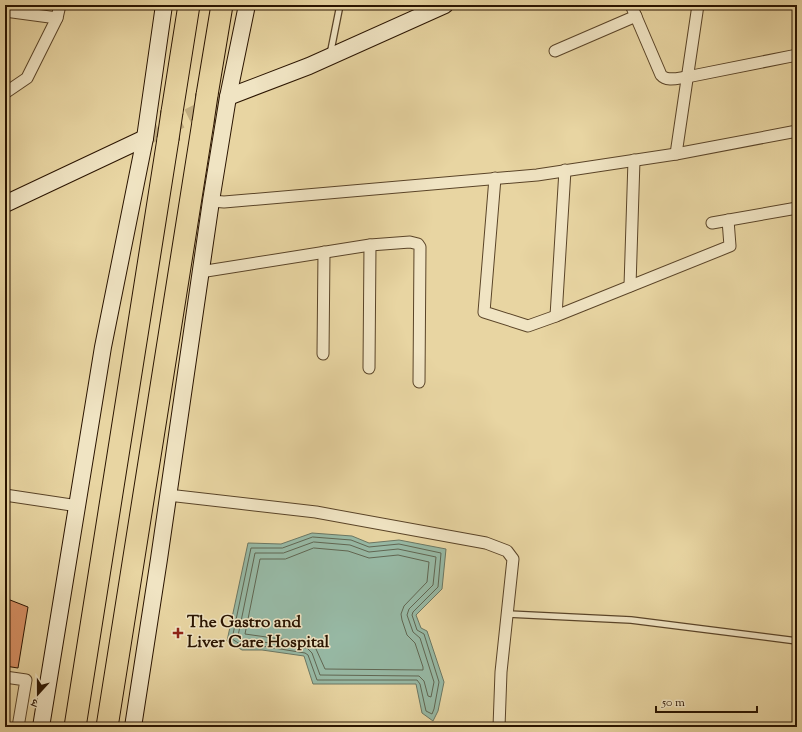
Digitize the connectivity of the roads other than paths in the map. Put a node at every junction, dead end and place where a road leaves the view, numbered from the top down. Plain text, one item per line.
1 (60, 5) edge
2 (164, 5) edge
3 (189, 5) edge
4 (222, 5) edge
5 (247, 5) edge
6 (340, 5) edge
7 (445, 5) edge
8 (631, 5) edge
9 (698, 5) edge
10 (5, 11) edge
11 (636, 16) junction
12 (57, 18) junction
13 (555, 51) dead end
14 (797, 55) edge
15 (330, 57) junction
16 (687, 77) junction
17 (5, 93) edge
18 (228, 97) junction
19 (797, 131) edge
20 (145, 138) junction
21 (676, 154) junction
22 (634, 160) junction
23 (565, 170) junction
24 (495, 178) junction
25 (210, 201) junction
26 (5, 204) edge
27 (797, 208) edge
28 (728, 220) junction
29 (712, 223) dead end
30 (370, 245) junction
31 (324, 252) junction
32 (200, 272) junction
33 (630, 286) junction
34 (556, 316) junction
35 (323, 354) dead end
36 (369, 368) dead end
37 (419, 382) dead end
38 (5, 495) edge
39 (168, 495) junction
40 (78, 506) junction
41 (507, 614) junction
42 (797, 641) edge
43 (5, 677) edge
44 (18, 727) edge
45 (41, 727) edge
46 (75, 727) edge
47 (107, 727) edge
48 (133, 727) edge
49 (499, 727) edge

1 - 12 street
2 - 20 street
3 - 46 highway, bridge
4 - 47 highway, bridge
5 - 18 street
6 - 15 lane
7 - 15 street
8 - 11 street
9 - 16 street
10 - 12 street
11 - 13 street
11 - 16 street
12 - 17 street
14 - 16 street
15 - 18 street
16 - 21 street
18 - 25 street
19 - 21 street
20 - 26 street
20 - 40 street
21 - 22 street
22 - 23 street
22 - 33 street
23 - 24 street
23 - 34 street
24 - 25 street
24 - 34 street
25 - 32 street
27 - 28 street
28 - 29 street
28 - 33 street
30 - 31 street
30 - 36 street
30 - 37 street
31 - 32 street
31 - 35 street
32 - 39 street
33 - 34 street
38 - 40 street
39 - 41 street
39 - 48 street
40 - 45 street
41 - 42 lane
41 - 49 street
43 - 44 street

